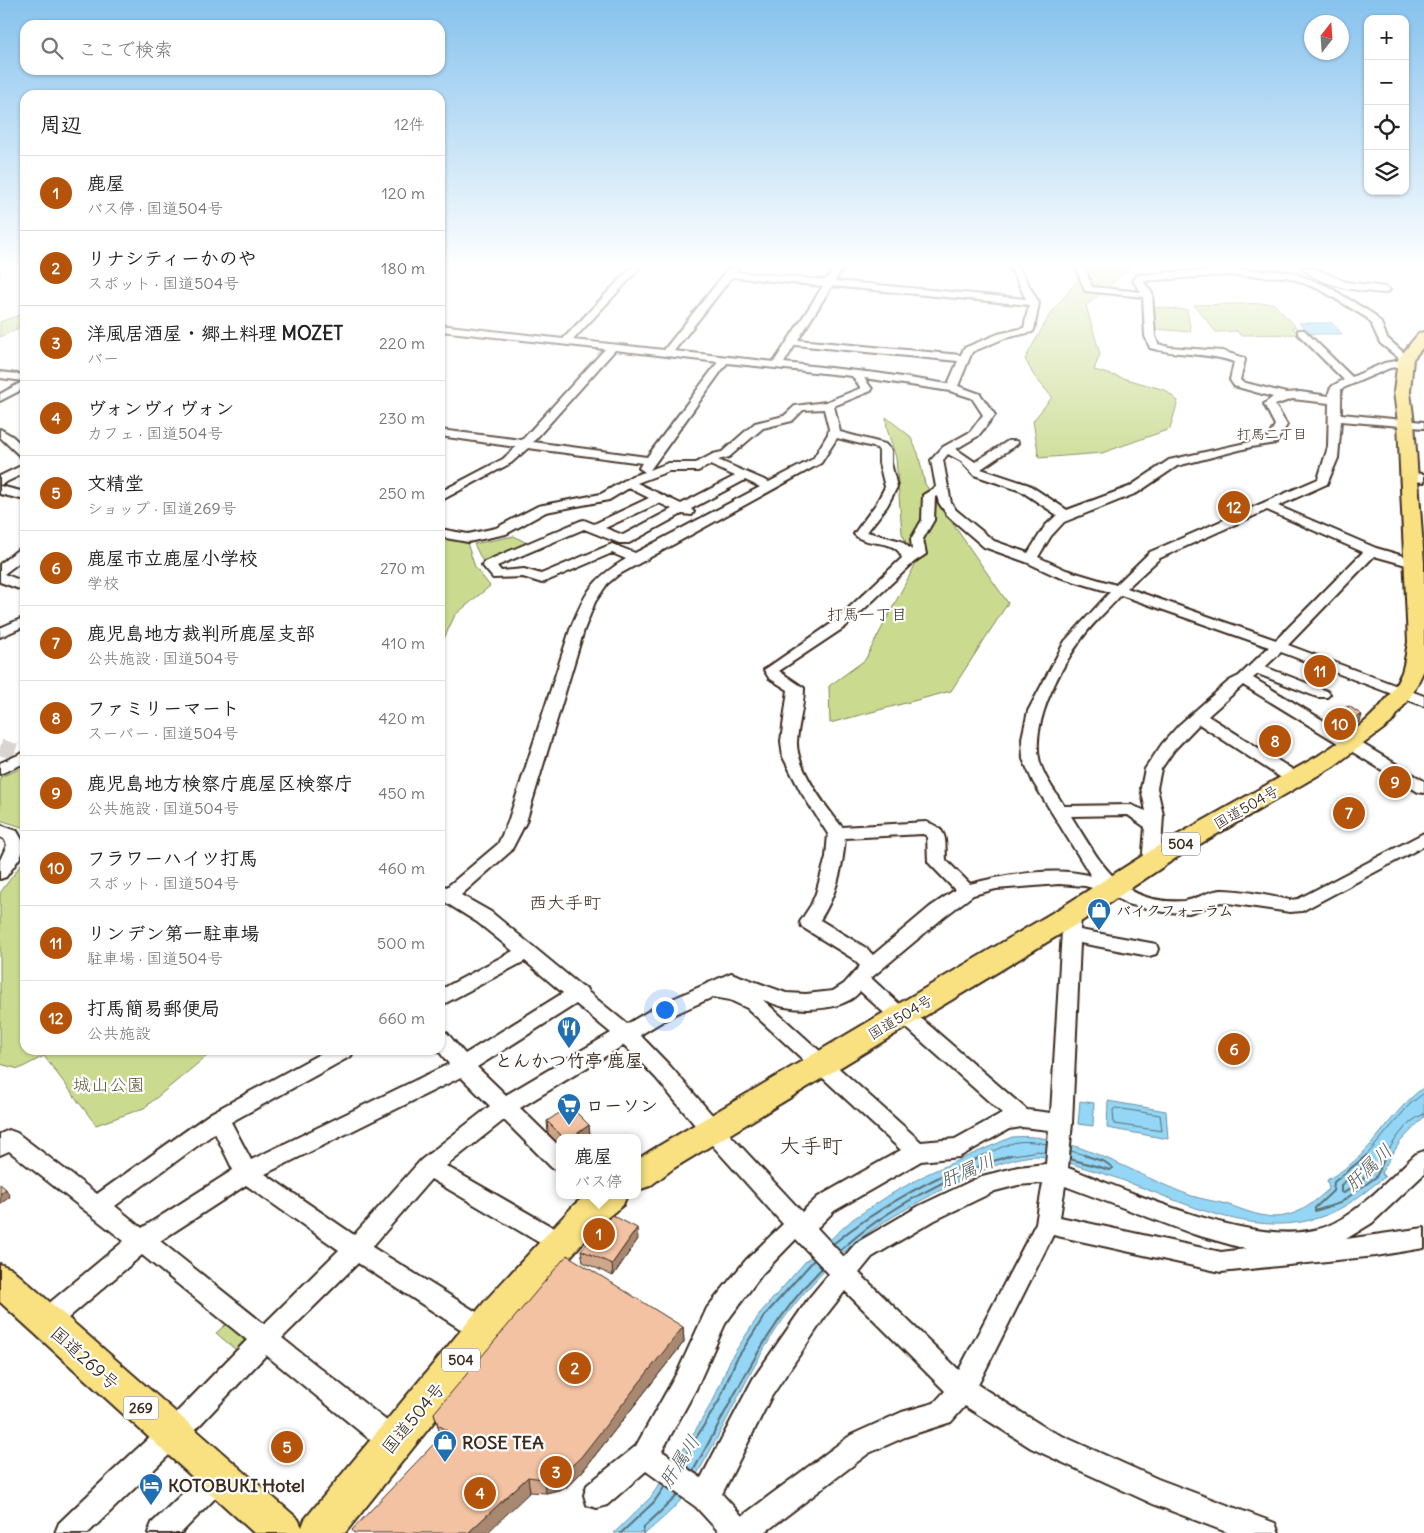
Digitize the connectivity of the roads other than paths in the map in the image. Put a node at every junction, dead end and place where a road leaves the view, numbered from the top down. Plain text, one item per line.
1 (543, 340) edge
2 (567, 340) edge
3 (678, 340) edge
4 (993, 340) edge
5 (1151, 340) edge
6 (1309, 340) edge
7 (1383, 340) edge
8 (1421, 340) edge
9 (565, 342) junction
10 (792, 342) joint
11 (613, 348) junction
12 (667, 353) junction
13 (963, 358) junction
14 (724, 360) junction
15 (1405, 361) junction
16 (777, 365) junction
17 (0, 375) edge
18 (856, 375) junction
19 (20, 377) edge
20 (1352, 382) junction
21 (20, 387) edge
22 (952, 388) junction
23 (1284, 396) junction
24 (0, 398) edge
25 (1334, 400) junction
26 (828, 405) junction
27 (1335, 417) junction
28 (1415, 424) edge
29 (0, 432) edge
30 (445, 434) edge
31 (834, 434) junction
32 (1012, 443) dead end
33 (525, 444) junction
34 (20, 450) edge
35 (947, 450) junction
36 (710, 460) junction
37 (651, 461) junction
38 (974, 468) junction
39 (20, 471) edge
40 (745, 475) junction
41 (1416, 478) edge
42 (0, 481) edge
43 (632, 481) junction
44 (769, 486) junction
45 (941, 489) junction
46 (0, 490) edge
47 (445, 494) edge
48 (20, 495) edge
49 (659, 498) junction
50 (1266, 505) junction
51 (681, 508) junction
52 (1066, 515) junction
53 (706, 520) junction
54 (595, 528) junction
55 (445, 534) edge
56 (1371, 551) junction
57 (20, 555) edge
58 (636, 558) junction
59 (909, 559) junction
60 (1031, 559) junction
61 (1419, 565) edge
62 (0, 571) edge
63 (1119, 590) junction
64 (1421, 607) edge
65 (20, 623) edge
66 (0, 633) edge
67 (1279, 646) junction
68 (1249, 673) junction
69 (1322, 694) dead end
70 (1413, 697) edge
71 (1199, 717) junction
72 (1351, 744) junction
73 (20, 760) edge
74 (0, 769) edge
75 (1295, 779) junction
76 (1424, 788) edge
77 (1059, 811) junction
78 (1154, 826) junction
79 (0, 831) edge
80 (837, 833) junction
81 (1424, 839) edge
82 (1150, 865) junction
83 (0, 873) edge
84 (1113, 888) junction
85 (967, 891) junction
86 (445, 892) edge
87 (445, 894) edge
88 (1071, 925) junction
89 (1149, 949) dead end
90 (526, 952) junction
91 (865, 972) junction
92 (711, 989) junction
93 (579, 993) junction
94 (445, 996) edge
95 (901, 1017) junction
96 (626, 1034) junction
97 (445, 1044) edge
98 (335, 1055) edge
99 (822, 1064) junction
100 (463, 1066) junction
101 (506, 1106) junction
102 (1022, 1118) junction
103 (219, 1119) junction
104 (1061, 1123) junction
105 (712, 1130) junction
106 (0, 1146) edge
107 (918, 1152) junction
108 (556, 1157) edge
109 (1424, 1160) edge
110 (429, 1167) junction
111 (246, 1173) junction
112 (1056, 1173) junction
113 (641, 1174) edge
114 (601, 1199) edge
115 (98, 1206) junction
116 (1047, 1224) junction
117 (802, 1227) junction
118 (1424, 1238) edge
119 (141, 1241) junction
120 (560, 1243) junction
121 (356, 1249) junction
122 (844, 1274) junction
123 (0, 1280) edge
124 (45, 1322) junction
125 (485, 1331) junction
126 (264, 1340) junction
127 (962, 1390) junction
128 (171, 1434) junction
129 (393, 1442) junction
130 (648, 1457) junction
131 (219, 1476) junction
132 (703, 1494) junction
133 (597, 1495) dead end
134 (1219, 1525) edge
135 (77, 1530) edge
136 (162, 1533) edge
137 (284, 1533) edge
138 (319, 1533) edge
139 (740, 1533) edge
140 (1265, 1533) edge

1 - 9 street
2 - 9 street
3 - 12 street
4 - 13 street
5 - 23 street
6 - 20 street
7 - 15 street
8 - 15 highway
9 - 11 street
10 - 13 street
10 - 16 street
11 - 12 street
11 - 33 street
12 - 14 street
13 - 22 street
14 - 16 street
14 - 37 street
15 - 20 street
15 - 28 highway, 国道504号 / 504
16 - 18 street
17 - 19 street
18 - 22 street
18 - 26 street
20 - 25 street
21 - 24 street
22 - 35 street
23 - 25 street
23 - 52 street
25 - 27 street
26 - 31 street
26 - 36 street
27 - 28 street
27 - 50 street
28 - 41 highway, 国道504号 / 504
29 - 34 street
30 - 33 street
31 - 44 street
31 - 59 street
32 - 38 street
33 - 37 street
33 - 47 street
35 - 38 street
35 - 45 street
36 - 40 street
36 - 43 street
37 - 43 street
38 - 52 street
39 - 42 street
40 - 44 street
40 - 51 street
41 - 61 highway, 国道504号 / 504
43 - 49 street
43 - 55 street
44 - 53 street
45 - 59 street
45 - 60 street
46 - 48 street
49 - 51 street
49 - 54 street
50 - 56 street
50 - 63 street
51 - 53 street
51 - 54 street
52 - 60 street
53 - 58 street
54 - 58 street
56 - 61 street
56 - 67 street
57 - 62 street
58 - 86 street
59 - 80 street
60 - 63 street
61 - 64 highway, 国道504号 / 504
63 - 67 street
63 - 77 street
64 - 70 highway, 国道504号 / 504
65 - 66 street
67 - 68 street
67 - 70 street
68 - 69 street
68 - 71 street
68 - 72 street
70 - 72 highway, 国道504号 / 504
71 - 75 street
71 - 78 street
72 - 75 highway, 国道504号 / 504
72 - 76 street
73 - 74 street
75 - 82 highway, 国道504号 / 504
77 - 78 street
77 - 84 street
78 - 82 street
79 - 83 street
80 - 85 street
80 - 91 street
81 - 84 street
82 - 84 highway, 国道504号 / 504
84 - 85 street
84 - 88 highway, 国道504号 / 504
85 - 91 street
87 - 90 street
88 - 89 street
88 - 95 highway, 国道504号 / 504
88 - 104 street
90 - 93 street
90 - 94 street
91 - 92 street
91 - 95 street
92 - 96 street
92 - 99 street
93 - 96 street
93 - 100 street
95 - 99 highway, 国道504号 / 504
95 - 102 street
96 - 101 street
96 - 105 street
97 - 100 street
98 - 103 street
99 - 105 highway, 国道504号 / 504
99 - 107 street
100 - 101 street
100 - 111 street
101 - 108 street
101 - 110 street
102 - 104 street
102 - 107 street
103 - 111 street
103 - 115 street
104 - 112 street
105 - 113 highway, 国道504号 / 504
105 - 117 street
106 - 115 street
107 - 117 street
109 - 112 street
110 - 120 street
110 - 121 street
111 - 119 street
111 - 121 street
112 - 116 street
112 - 122 street
114 - 120 highway, 国道504号 / 504
115 - 119 street
116 - 118 street
116 - 127 street
117 - 122 street
117 - 130 street
119 - 124 street
119 - 126 street
120 - 125 highway, 国道504号 / 504
121 - 125 street
121 - 126 street
122 - 127 street
122 - 132 street
123 - 124 highway, 国道269号 / 269
124 - 128 highway, 国道269号 / 269
125 - 129 highway, 国道504号 / 504
126 - 128 street
126 - 129 street
127 - 134 street
127 - 139 street
128 - 131 highway, 国道269号 / 269
128 - 135 street
129 - 138 highway, 国道504号 / 504
130 - 132 street
130 - 133 street
131 - 136 street
131 - 137 highway, 国道269号 / 269
132 - 139 street
134 - 140 street

